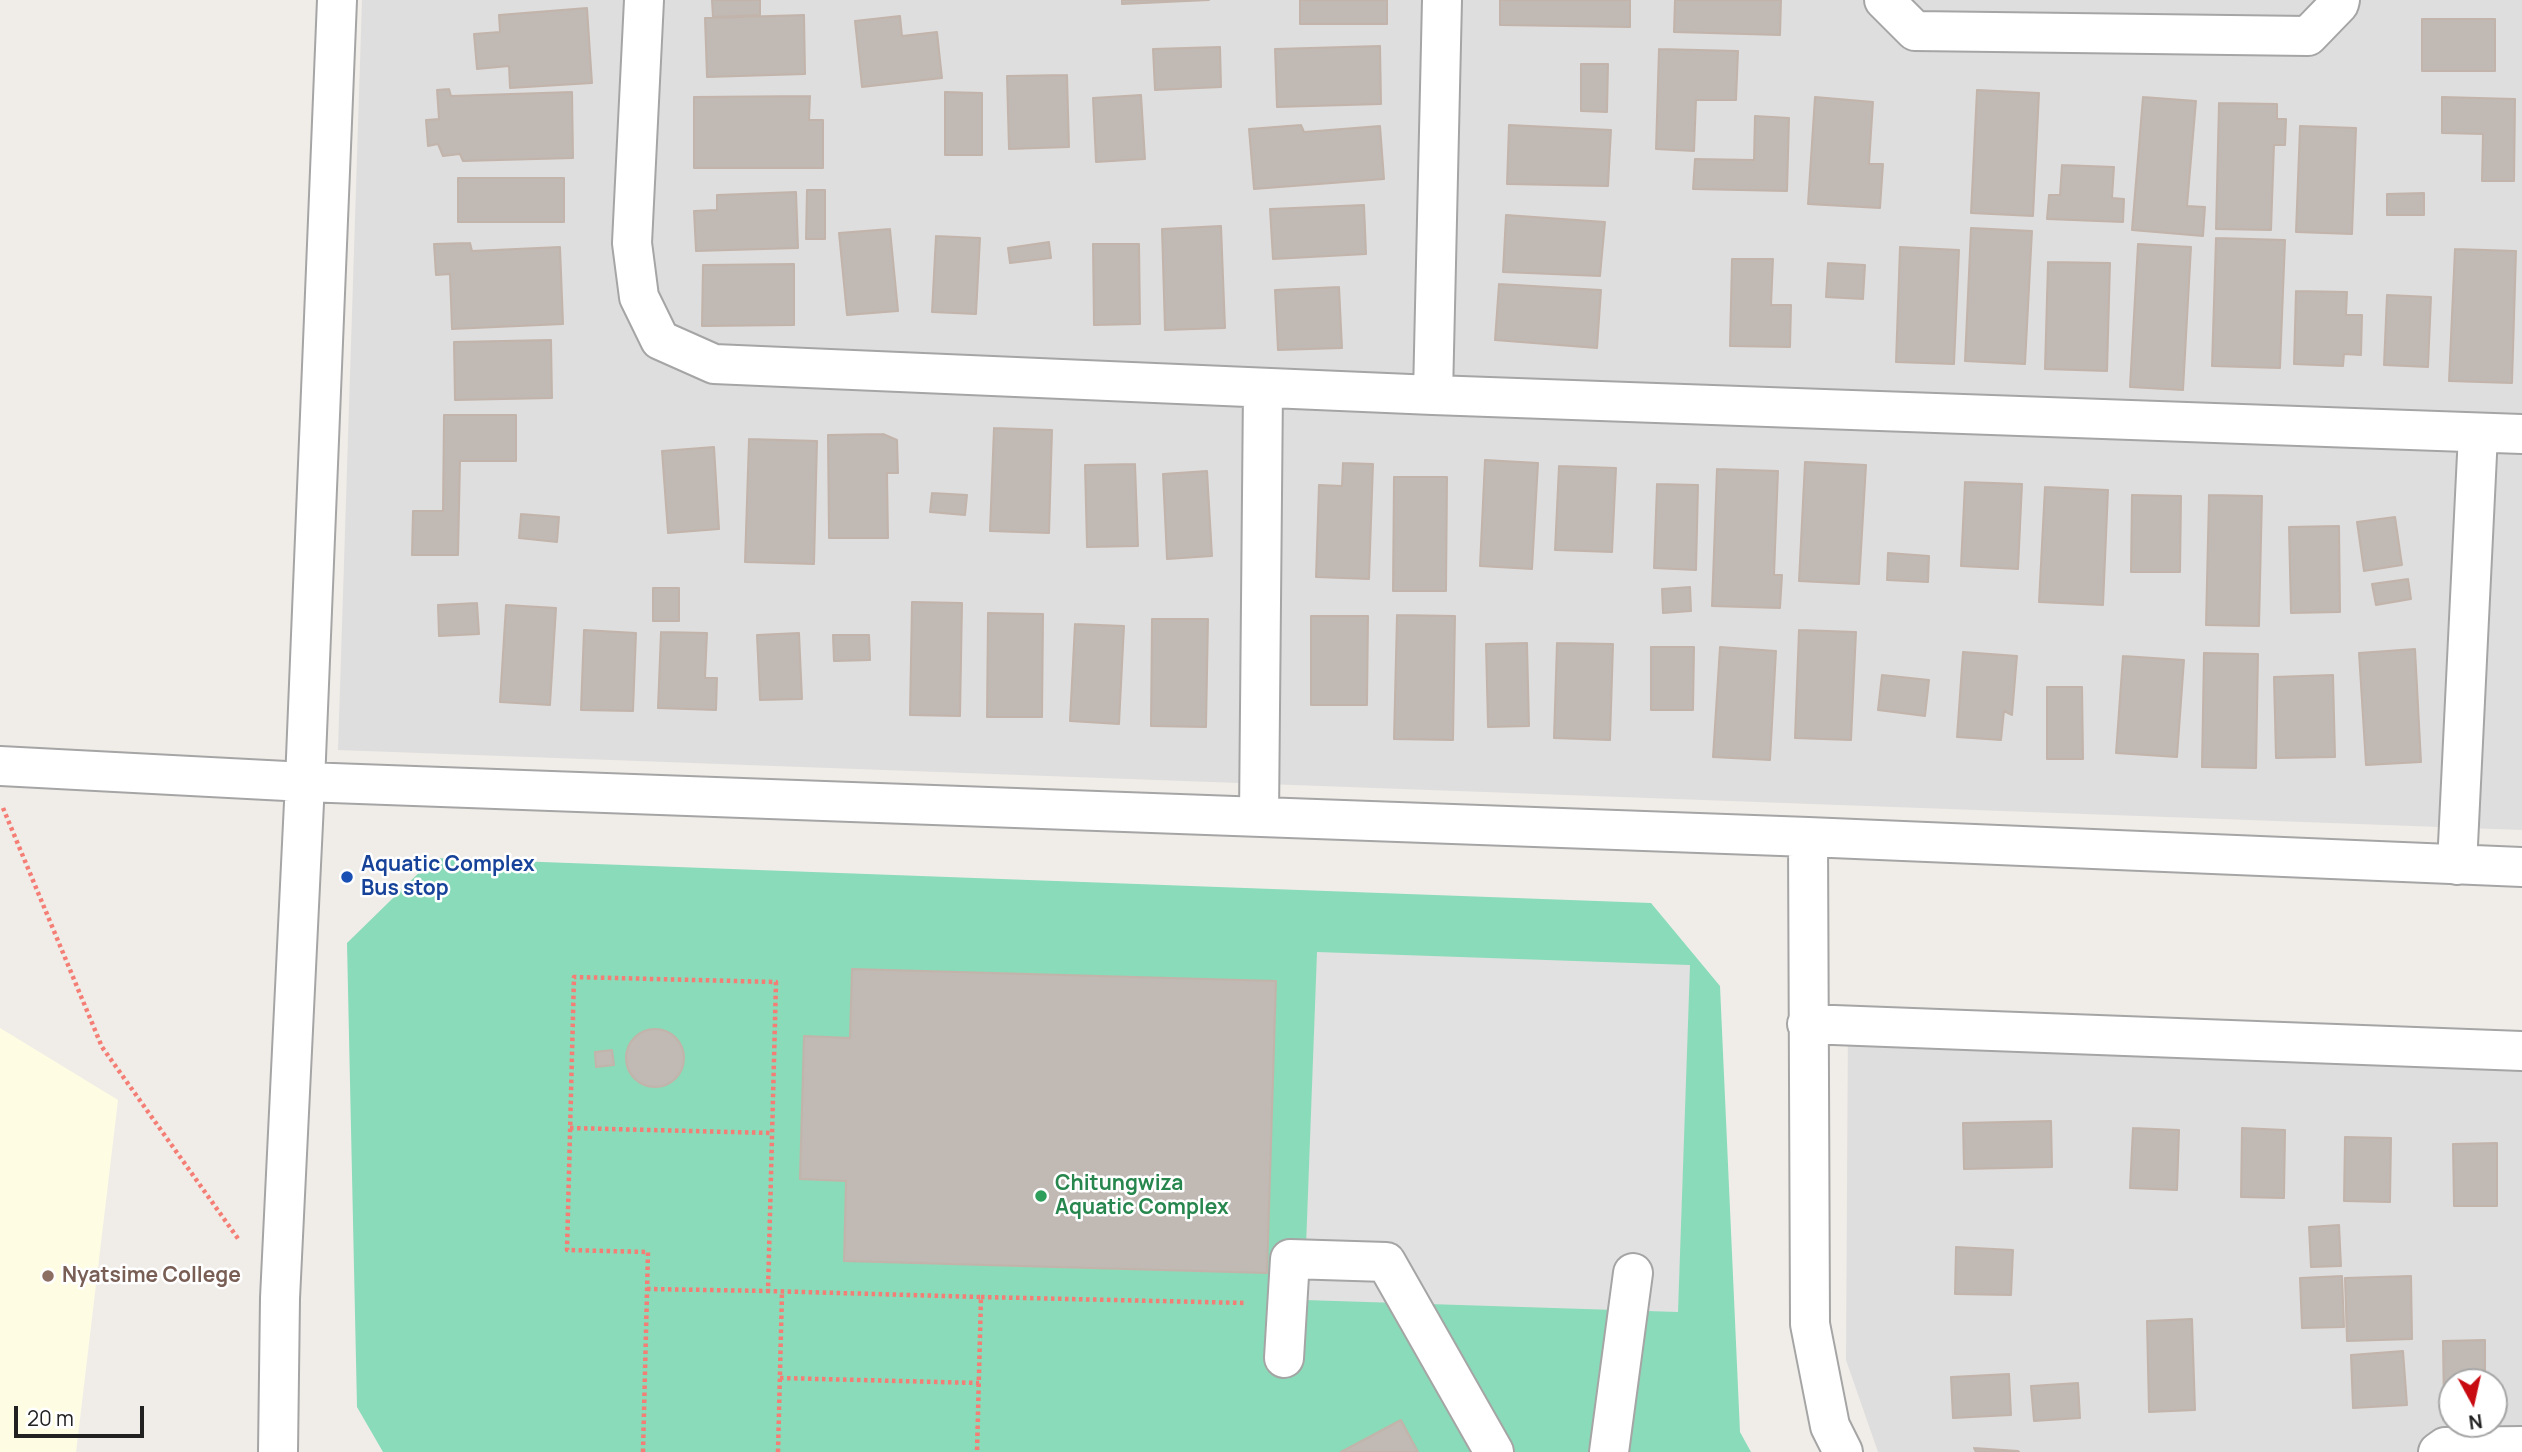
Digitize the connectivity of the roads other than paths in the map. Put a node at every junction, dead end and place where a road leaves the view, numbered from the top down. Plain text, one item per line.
1 (337, 0) edge
2 (644, 0) edge
3 (1442, 0) edge
4 (1884, 0) edge
5 (2340, 0) edge
6 (1263, 388) junction
7 (1433, 395) junction
8 (2478, 434) junction
9 (2522, 435) edge
10 (0, 766) edge
11 (305, 782) junction
12 (1259, 816) junction
13 (1808, 837) junction
14 (2457, 865) junction
15 (2522, 867) edge
16 (1807, 1024) junction
17 (2522, 1051) edge
18 (1633, 1273) dead end
19 (1284, 1359) dead end
20 (2522, 1446) edge
21 (278, 1452) edge
22 (1494, 1452) edge
23 (1609, 1452) edge
24 (1843, 1452) edge
25 (2438, 1452) edge

1 - 11 street
2 - 6 street
3 - 7 street
4 - 5 street
6 - 7 street
6 - 12 street
7 - 8 street
8 - 9 street
8 - 14 street
10 - 11 street
11 - 12 street
11 - 21 street
12 - 13 street
13 - 14 street
13 - 16 street
14 - 15 street
16 - 17 street
16 - 24 street
18 - 23 street
19 - 22 street
20 - 25 street

